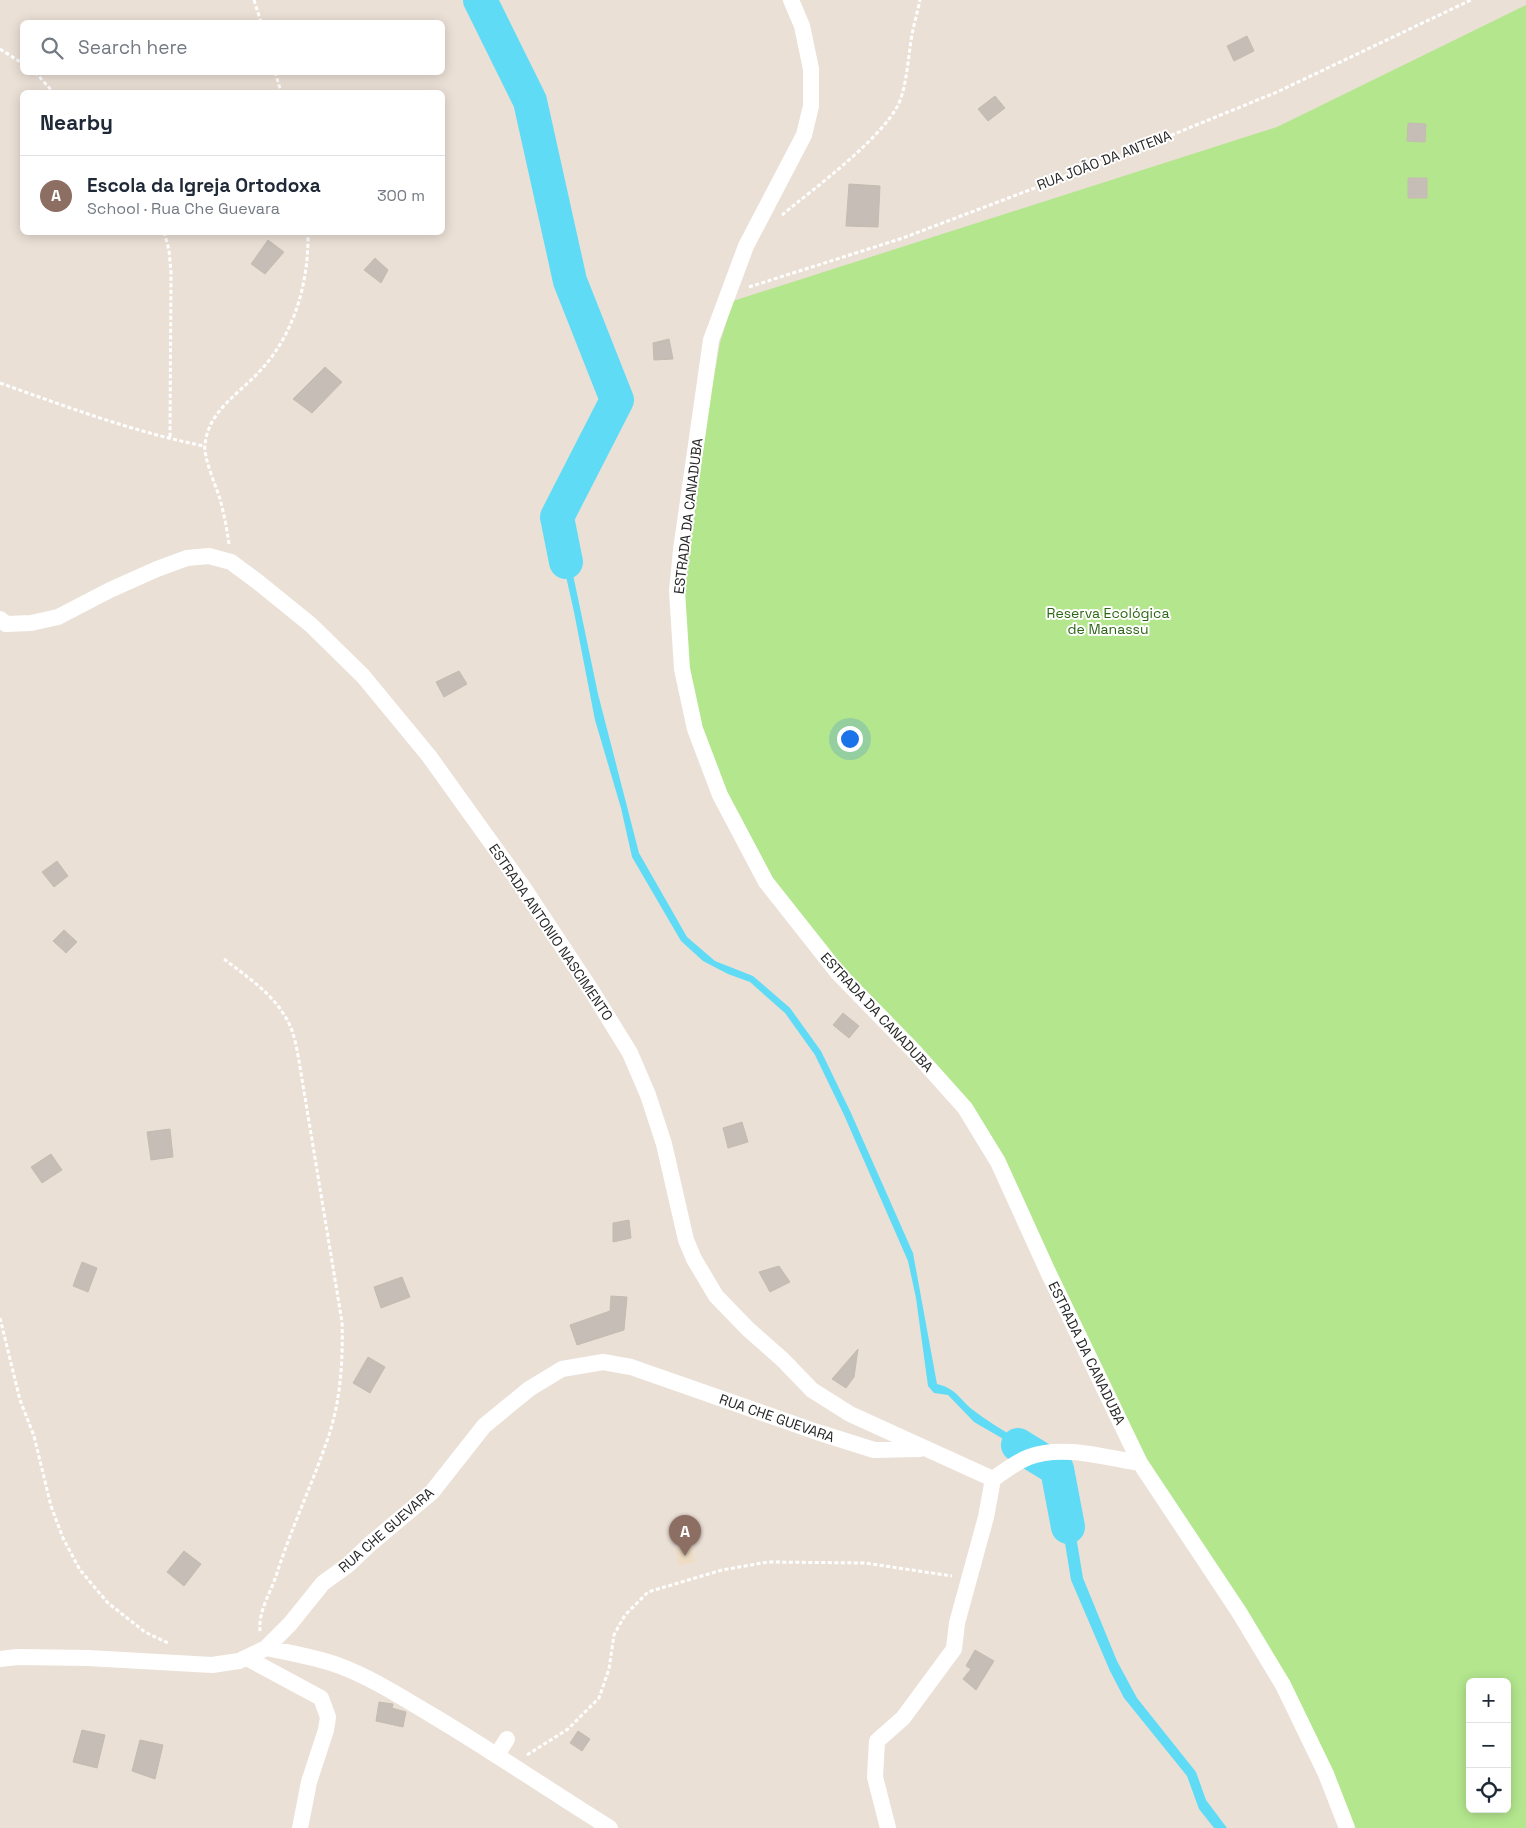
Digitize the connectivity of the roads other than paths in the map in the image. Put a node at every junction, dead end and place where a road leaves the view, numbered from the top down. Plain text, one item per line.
1 (792, 0) edge
2 (0, 620) edge
3 (925, 1449) junction
4 (1140, 1463) junction
5 (993, 1479) junction
6 (0, 1648) edge
7 (266, 1648) junction
8 (17, 1657) junction
9 (247, 1658) junction
10 (0, 1660) edge
11 (507, 1739) dead end
12 (502, 1758) junction
13 (300, 1828) edge
14 (610, 1828) edge
15 (888, 1828) edge
16 (1347, 1828) edge

1 - 4 street, ESTRADA DA CANADUBA
2 - 3 street, ESTRADA ANTONIO NASCIMENTO
3 - 5 street, ESTRADA ANTONIO NASCIMENTO
3 - 7 street, RUA CHE GUEVARA
4 - 5 street
4 - 16 street, ESTRADA DA CANADUBA
5 - 15 street
6 - 8 street
7 - 9 street, RUA CHE GUEVARA
7 - 12 street
8 - 9 street, RUA CHE GUEVARA
8 - 10 street, RUA CHE GUEVARA
9 - 13 street
11 - 12 street
12 - 14 street

